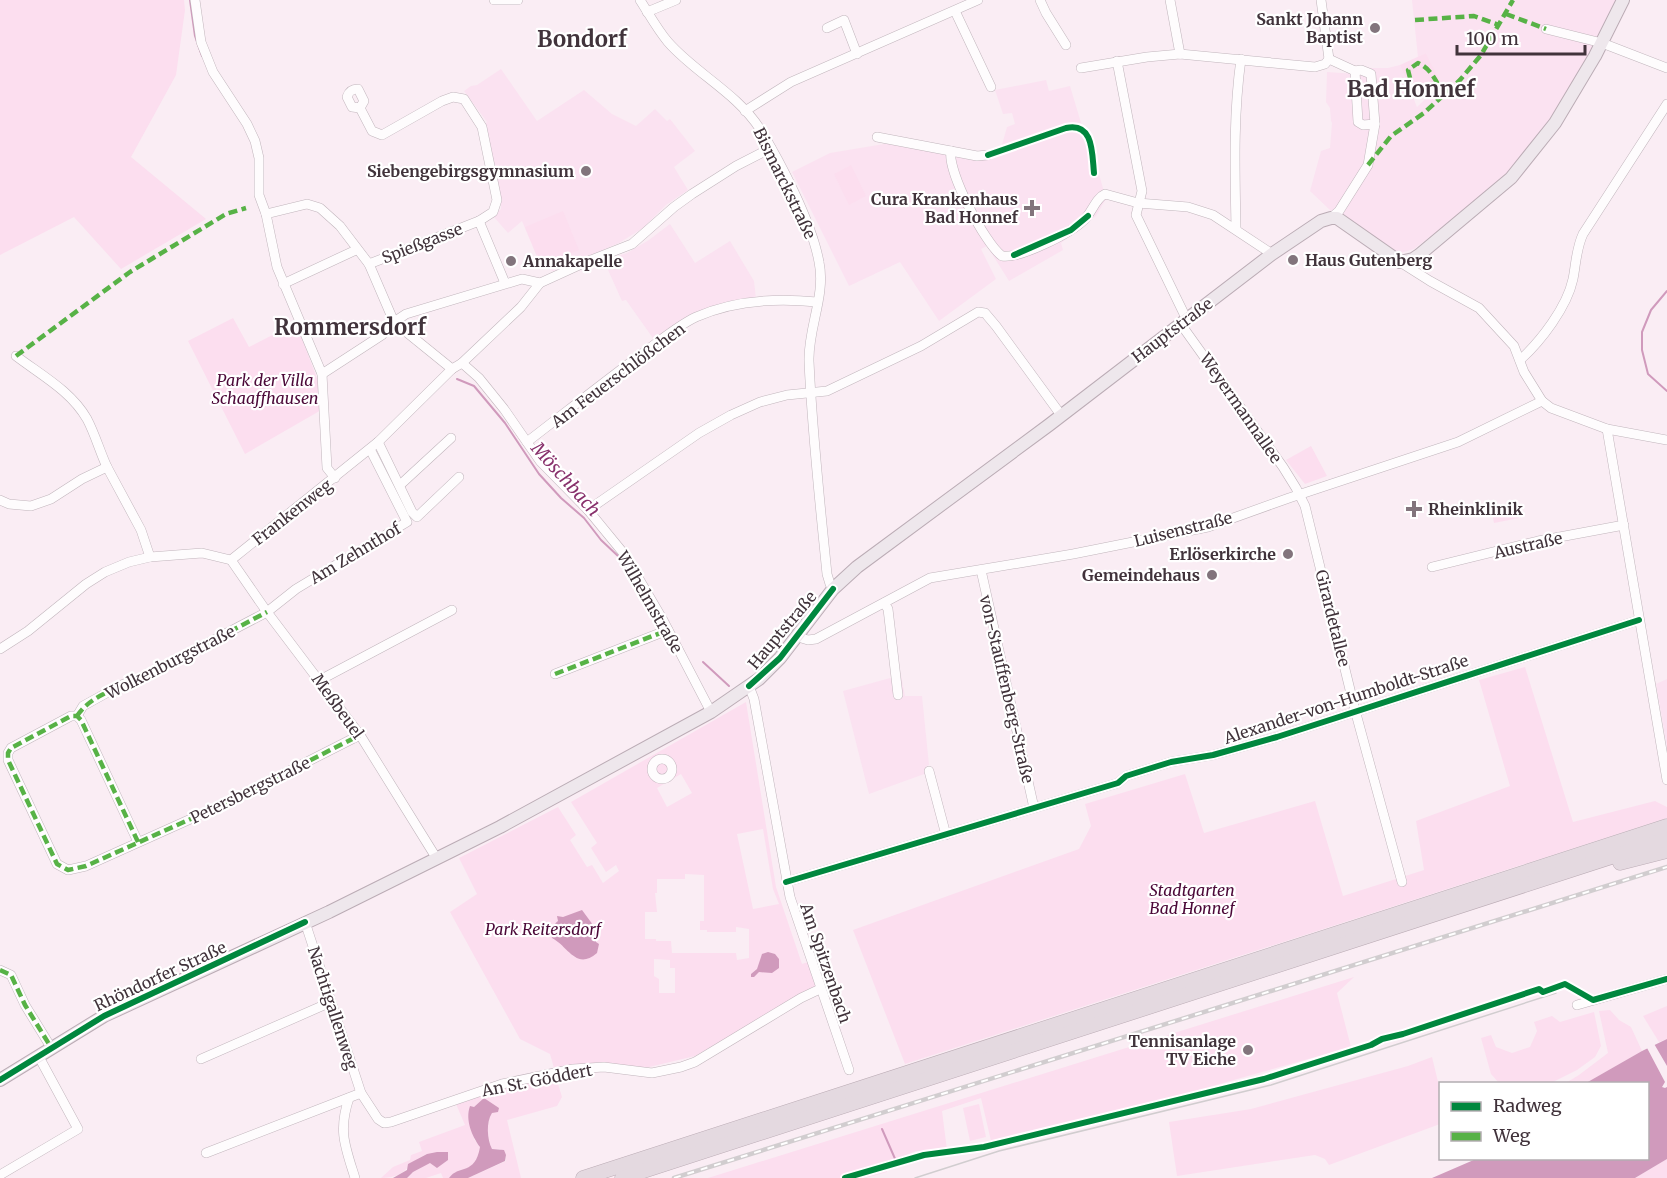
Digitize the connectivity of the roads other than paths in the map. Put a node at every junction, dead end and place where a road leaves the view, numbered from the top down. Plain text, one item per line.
1 (195, 0) edge
2 (494, 0) edge
3 (518, 0) edge
4 (640, 0) edge
5 (676, 0) edge
6 (978, 0) edge
7 (1040, 0) edge
8 (1170, 0) edge
9 (1321, 0) edge
10 (1623, 0) edge
11 (958, 7) edge
12 (647, 12) junction
13 (827, 28) dead end
14 (1546, 29) dead end
15 (1602, 43) junction
16 (1066, 45) dead end
17 (857, 54) junction
18 (1180, 54) junction
19 (1329, 58) junction
20 (1241, 59) junction
21 (1118, 61) junction
22 (1081, 68) dead end
23 (1667, 68) edge
24 (1355, 71) junction
25 (991, 87) dead end
26 (1667, 104) edge
27 (360, 108) dead end
28 (744, 111) junction
29 (1375, 124) junction
30 (877, 137) dead end
31 (771, 148) junction
32 (951, 151) junction
33 (988, 155) dead end
34 (1138, 203) junction
35 (266, 213) junction
36 (1331, 218) junction
37 (479, 221) junction
38 (1236, 229) junction
39 (356, 250) junction
40 (1272, 254) junction
41 (369, 264) junction
42 (1413, 265) junction
43 (504, 283) junction
44 (283, 284) junction
45 (540, 284) junction
46 (818, 302) junction
47 (1183, 320) junction
48 (394, 322) junction
49 (16, 357) dead end
50 (1520, 360) junction
51 (462, 363) junction
52 (452, 369) junction
53 (322, 374) junction
54 (812, 391) junction
55 (1542, 402) junction
56 (1061, 415) junction
57 (1607, 429) junction
58 (451, 438) dead end
59 (1667, 440) edge
60 (378, 442) junction
61 (527, 442) junction
62 (370, 449) junction
63 (107, 467) junction
64 (459, 477) dead end
65 (335, 478) junction
66 (400, 485) junction
67 (1299, 495) junction
68 (0, 500) edge
69 (588, 510) junction
70 (1624, 525) junction
71 (150, 557) junction
72 (231, 560) junction
73 (1431, 567) dead end
74 (981, 570) junction
75 (833, 589) junction
76 (884, 603) junction
77 (452, 610) dead end
78 (267, 612) junction
79 (1638, 620) junction
80 (668, 630) junction
81 (798, 637) junction
82 (0, 649) edge
83 (555, 674) dead end
84 (320, 680) junction
85 (749, 686) junction
86 (898, 695) dead end
87 (1355, 710) junction
88 (711, 712) junction
89 (77, 716) junction
90 (360, 735) junction
91 (4, 753) edge
92 (1666, 764) edge
93 (929, 771) dead end
94 (1667, 780) edge
95 (1034, 808) junction
96 (1667, 826) edge
97 (946, 835) junction
98 (1667, 839) edge
99 (138, 842) junction
100 (1667, 851) edge
101 (436, 859) junction
102 (1554, 876) junction
103 (786, 882) junction
104 (1402, 882) dead end
105 (305, 922) junction
106 (0, 970) edge
107 (1667, 979) edge
108 (820, 989) junction
109 (331, 1002) junction
110 (1577, 1005) dead end
111 (52, 1049) junction
112 (39, 1057) junction
113 (201, 1059) dead end
114 (849, 1070) dead end
115 (0, 1080) edge
116 (361, 1093) junction
117 (349, 1098) junction
118 (206, 1154) dead end
119 (0, 1175) edge
120 (355, 1178) edge
121 (583, 1178) edge
122 (622, 1178) edge

1 - 35 street
2 - 3 street
4 - 12 street, Bismarckstraße
5 - 12 street
6 - 11 street
7 - 16 street
8 - 18 street
9 - 19 street
10 - 15 main road
11 - 17 street
11 - 25 street
12 - 28 street, Bismarckstraße
13 - 17 street
14 - 15 street
15 - 23 street
15 - 42 main road
17 - 28 street
18 - 20 street
18 - 21 street
19 - 20 street
19 - 24 street
20 - 38 street
21 - 22 street
21 - 34 street, Weyermannallee
24 - 29 street, Hauptstraße
24 - 29 street
26 - 50 street
27 - 37 street
28 - 31 street, Bismarckstraße
29 - 36 street, Hauptstraße
30 - 32 street
31 - 45 street
31 - 46 street, Bismarckstraße
32 - 33 street
32 - 34 street
34 - 38 street
34 - 47 street, Weyermannallee
35 - 39 street
35 - 44 street
36 - 40 main road, Hauptstraße
36 - 42 main road
37 - 41 street, Spießgasse
37 - 43 street, Spießgasse
38 - 40 street
39 - 41 street
39 - 44 street
40 - 47 main road, Hauptstraße
41 - 48 street
42 - 50 street
43 - 45 street
43 - 48 street
44 - 53 street
45 - 51 street, Frankenweg
46 - 54 street, Bismarckstraße
46 - 61 street, Am Feuerschlößchen
47 - 56 main road, Hauptstraße
47 - 67 street, Weyermannallee
48 - 52 street
48 - 53 street
49 - 63 street
50 - 55 street
51 - 52 street, Frankenweg
51 - 61 street, Wilhelmstraße
52 - 60 street, Frankenweg
53 - 65 street
54 - 56 street
54 - 69 street
54 - 75 street, Bismarckstraße
55 - 57 street
55 - 67 street, Luisenstraße
56 - 75 main road, Hauptstraße
57 - 59 street
57 - 70 street
58 - 66 street
60 - 62 street, Frankenweg
60 - 66 street
61 - 69 street, Wilhelmstraße
62 - 65 street, Frankenweg
62 - 78 street, Am Zehnthof
63 - 68 street
63 - 71 street
64 - 66 street
65 - 72 street, Frankenweg
67 - 74 street, Luisenstraße
67 - 87 street, Girardetallee
69 - 80 street, Wilhelmstraße
70 - 73 street, Austraße
70 - 79 street
71 - 72 street
71 - 82 street
72 - 78 street, Meßbeuel
74 - 76 street, Luisenstraße
74 - 95 street, von-Stauffenberg-Straße
75 - 81 main road, Hauptstraße
76 - 81 street, Luisenstraße
76 - 86 street
77 - 84 street
78 - 84 street, Meßbeuel
78 - 89 street, Wolkenburgstraße
79 - 87 street, Alexander-von-Humboldt-Straße
79 - 92 street
80 - 83 street
80 - 88 street, Wilhelmstraße
81 - 85 main road, Hauptstraße
84 - 90 street, Meßbeuel
85 - 88 main road, Hauptstraße
85 - 103 street, Am Spitzenbach
87 - 95 street, Alexander-von-Humboldt-Straße
87 - 104 street, Girardetallee
88 - 101 main road, Hauptstraße
89 - 91 street, Petersbergstraße
89 - 99 street
90 - 99 street, Petersbergstraße
90 - 101 street, Meßbeuel
91 - 99 street, Petersbergstraße
92 - 94 street
93 - 97 street
95 - 97 street, Alexander-von-Humboldt-Straße
96 - 121 highway
97 - 103 street, Alexander-von-Humboldt-Straße
98 - 102 highway
100 - 102 highway
101 - 105 main road, Rhöndorfer Straße
102 - 122 highway
103 - 108 street, Am Spitzenbach
105 - 109 street, Nachtigallenweg
105 - 111 main road, Rhöndorfer Straße
106 - 111 street
107 - 110 street
108 - 114 street, Am Spitzenbach
108 - 116 street, An St. Göddert
109 - 113 street
109 - 116 street, Nachtigallenweg
111 - 112 main road, Rhöndorfer Straße
112 - 115 main road, Rhöndorfer Straße
112 - 119 street
116 - 117 street
117 - 118 street
117 - 120 street

